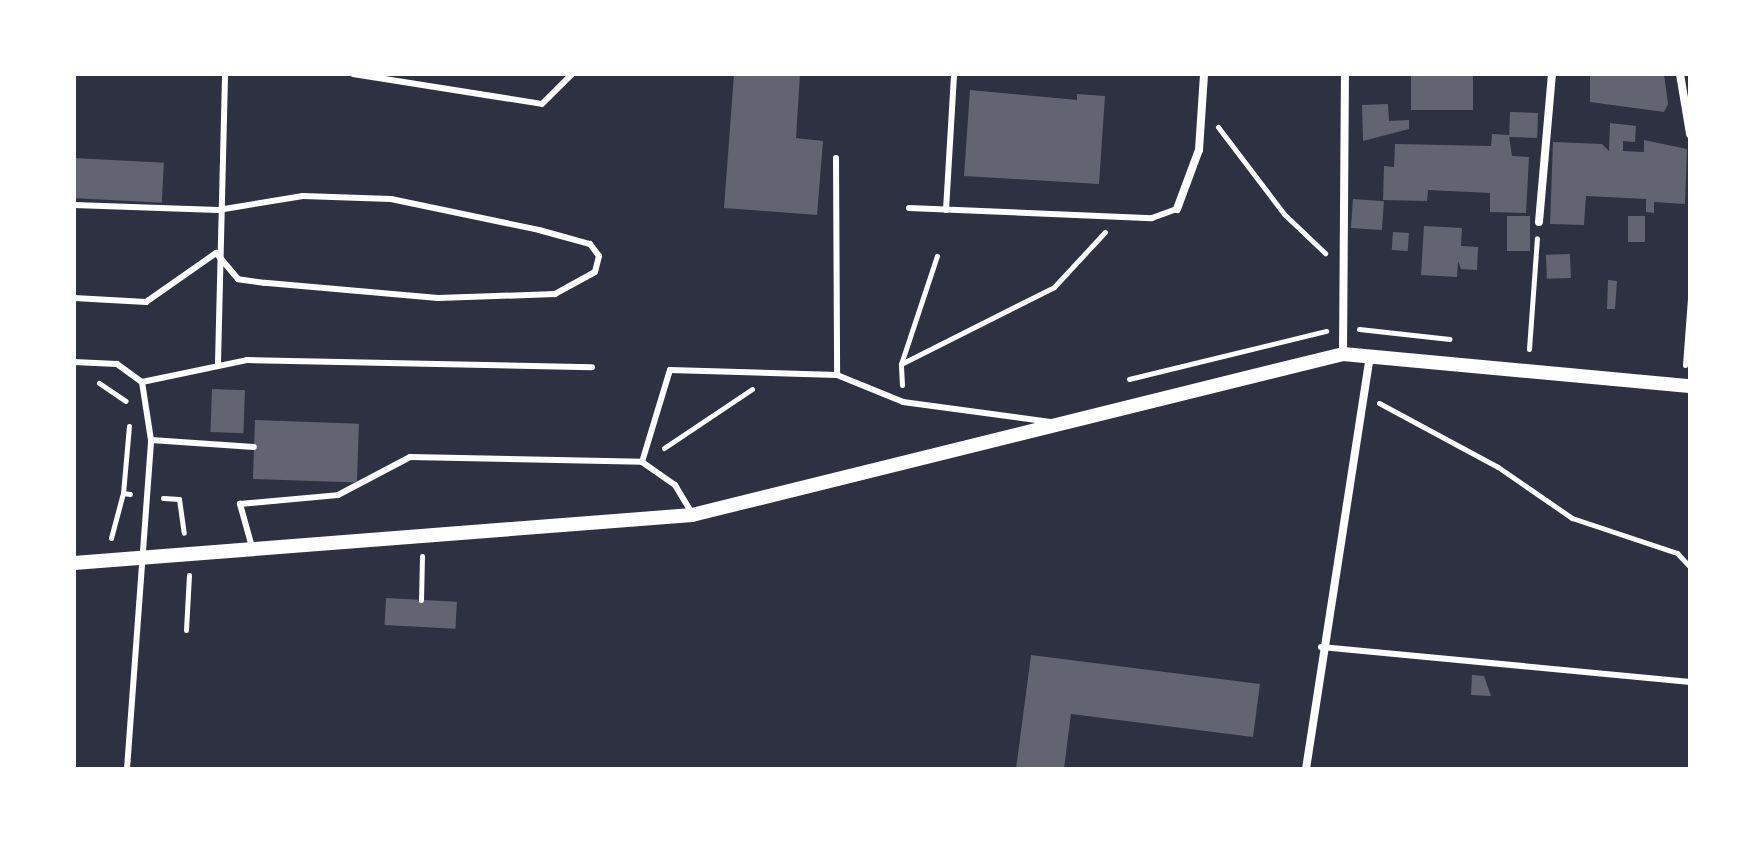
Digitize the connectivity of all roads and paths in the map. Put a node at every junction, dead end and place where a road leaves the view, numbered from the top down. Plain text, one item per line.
1 (225, 74) edge
2 (353, 74) edge
3 (572, 74) edge
4 (954, 74) edge
5 (1204, 74) edge
6 (1345, 74) edge
7 (1552, 74) edge
8 (1680, 74) edge
9 (1202, 108) junction
10 (1690, 134) edge
11 (836, 158) dead end
12 (74, 205) edge
13 (909, 208) dead end
14 (1177, 209) joint
15 (218, 210) junction
16 (946, 210) junction
17 (1119, 217) junction
18 (1539, 222) joint
19 (216, 253) junction
20 (937, 256) dead end
21 (1340, 267) junction
22 (74, 298) edge
23 (1690, 298) edge
24 (1529, 349) dead end
25 (1371, 352) junction
26 (1343, 354) junction
27 (74, 362) edge
28 (218, 363) junction
29 (901, 364) junction
30 (1685, 366) dead end
31 (592, 367) dead end
32 (777, 373) junction
33 (837, 375) junction
34 (142, 382) junction
35 (1690, 386) edge
36 (1364, 395) junction
37 (903, 402) junction
38 (1062, 424) junction
39 (151, 440) junction
40 (254, 447) dead end
41 (642, 462) junction
42 (123, 493) dead end
43 (692, 515) junction
44 (101, 546) dead end
45 (252, 548) junction
46 (422, 555) dead end
47 (138, 559) junction
48 (74, 563) edge
49 (1690, 567) edge
50 (421, 600) dead end
51 (1321, 647) junction
52 (1690, 682) edge
53 (127, 769) edge
54 (1306, 769) edge

1 - 15 lane
2 - 3 lane
4 - 16 lane
5 - 9 street
6 - 21 street
7 - 18 street
8 - 10 street
9 - 14 street
9 - 21 path
11 - 33 lane
12 - 15 lane
13 - 16 lane
14 - 17 lane
15 - 19 lane
15 - 19 lane
16 - 17 lane
17 - 29 path
18 - 24 path
19 - 22 lane
19 - 28 lane
20 - 29 path
21 - 26 street
23 - 30 path
25 - 26 street
25 - 35 street
25 - 36 street
26 - 38 street
27 - 34 lane
28 - 31 lane
28 - 34 lane
29 - 37 path
32 - 33 lane
32 - 41 path
32 - 41 lane
33 - 37 lane
34 - 39 lane
36 - 49 path
36 - 51 street
37 - 38 lane
38 - 43 street
39 - 40 lane
39 - 47 lane
41 - 43 lane
41 - 45 lane
42 - 44 path
43 - 45 street
45 - 47 street
46 - 50 path
47 - 48 street
47 - 53 lane
51 - 52 lane
51 - 54 street

